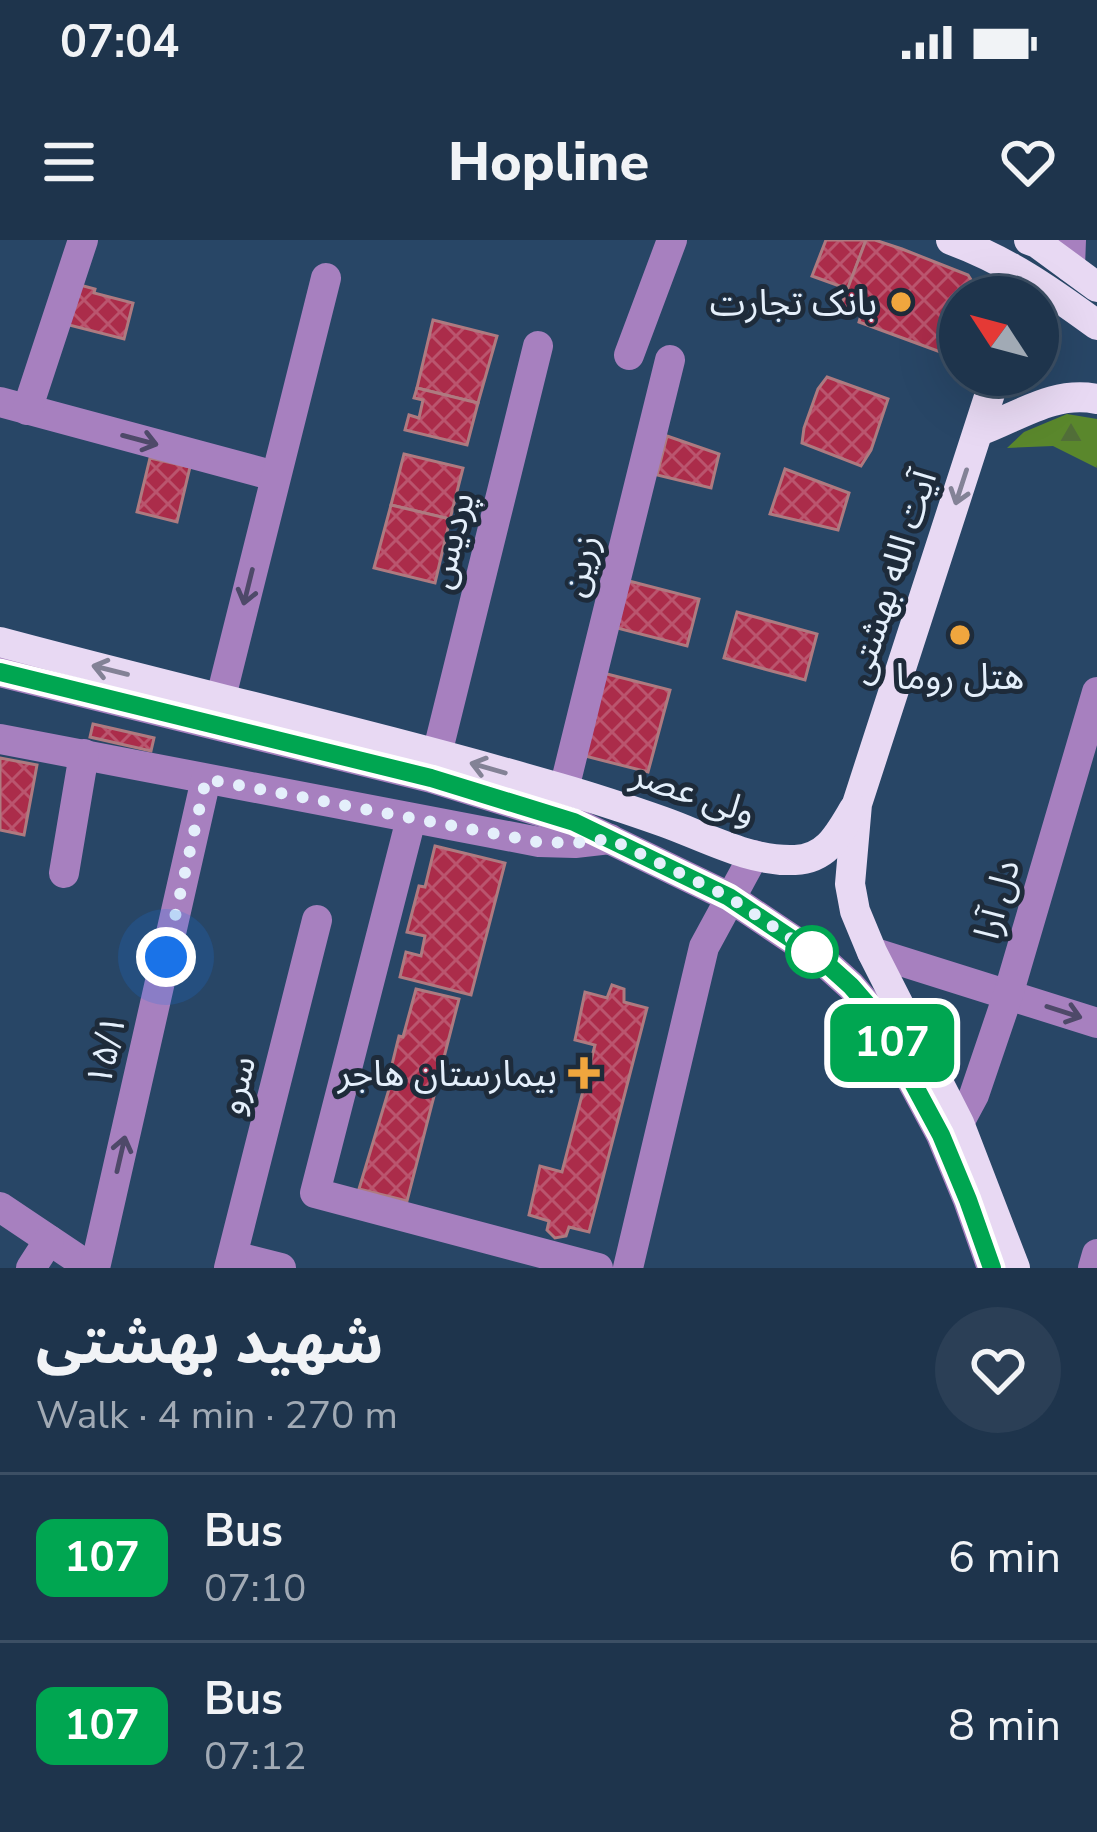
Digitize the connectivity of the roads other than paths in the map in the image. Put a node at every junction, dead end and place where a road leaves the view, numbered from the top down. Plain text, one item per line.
1 (83, 240) edge
2 (672, 240) edge
3 (951, 240) edge
4 (1035, 241) edge
5 (1071, 253) edge
6 (1012, 276) edge
7 (1026, 276) edge
8 (326, 278) dead end
9 (1097, 286) edge
10 (1059, 305) edge
11 (1097, 326) edge
12 (538, 346) dead end
13 (629, 355) dead end
14 (670, 360) dead end
15 (990, 396) edge
16 (1097, 399) edge
17 (14, 406) edge
18 (979, 431) junction
19 (275, 476) junction
20 (0, 642) edge
21 (0, 672) edge
22 (1097, 692) edge
23 (221, 697) junction
24 (0, 739) edge
25 (84, 754) junction
26 (437, 754) junction
27 (206, 779) junction
28 (564, 789) junction
29 (857, 804) junction
30 (412, 819) junction
31 (661, 821) junction
32 (610, 839) junction
33 (754, 855) junction
34 (64, 873) dead end
35 (317, 920) dead end
36 (872, 952) junction
37 (1008, 994) junction
38 (1097, 1023) edge
39 (959, 1124) junction
40 (0, 1207) edge
41 (49, 1240) junction
42 (1097, 1254) edge
43 (231, 1262) edge
44 (31, 1268) edge
45 (93, 1268) edge
46 (281, 1268) edge
47 (598, 1268) edge
48 (628, 1268) edge
49 (992, 1268) edge
50 (1015, 1268) edge
51 (1093, 1268) edge

1 - 17 street
2 - 13 street
3 - 6 main road
4 - 5 main road
4 - 7 main road
5 - 9 main road
8 - 19 street
10 - 11 main road
12 - 26 street, پردیس
14 - 28 street, زرین
15 - 18 main road, آیت الله بهشتی
16 - 18 main road
17 -> 19 street
18 -> 29 main road, آیت الله بهشتی
19 -> 23 street
23 -> 20 main road, ولی عصر
21 - 32 street
22 - 37 street, دل آرا
23 - 26 main road, ولی عصر
24 - 25 street
25 - 27 street
25 - 34 street
28 -> 26 main road, ولی عصر
27 - 30 street
45 -> 27 street, ۱۵/۱
28 - 31 main road, ولی عصر
29 - 33 main road, ولی عصر
29 - 36 main road
30 - 32 street
30 - 47 street
31 - 32 street
31 - 33 main road, ولی عصر
32 - 49 street
33 - 48 street
35 - 43 street, سرو
36 - 37 street
36 - 39 main road
37 -> 38 street
37 - 39 street, دل آرا
39 - 50 main road
40 - 41 street
41 - 44 street
41 - 45 street
42 - 51 street
43 - 46 street

